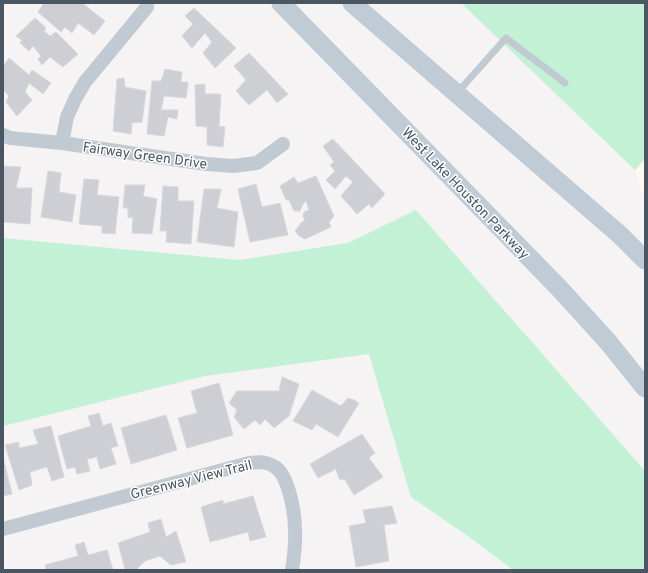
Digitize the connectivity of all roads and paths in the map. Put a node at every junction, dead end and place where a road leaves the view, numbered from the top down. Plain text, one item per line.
1 (281, 3) edge
2 (352, 3) edge
3 (147, 7) dead end
4 (565, 83) dead end
5 (457, 94) junction
6 (3, 135) edge
7 (62, 143) junction
8 (283, 144) dead end
9 (645, 260) edge
10 (645, 388) edge
11 (3, 529) edge
12 (292, 570) edge

1 - 10 main road, West Lake Houston Parkway
2 - 5 main road
3 - 7 street
4 - 5 lane
5 - 9 main road
6 - 7 street, Fairway Green Drive
7 - 8 street, Fairway Green Drive
11 - 12 street, Greenway View Trail

